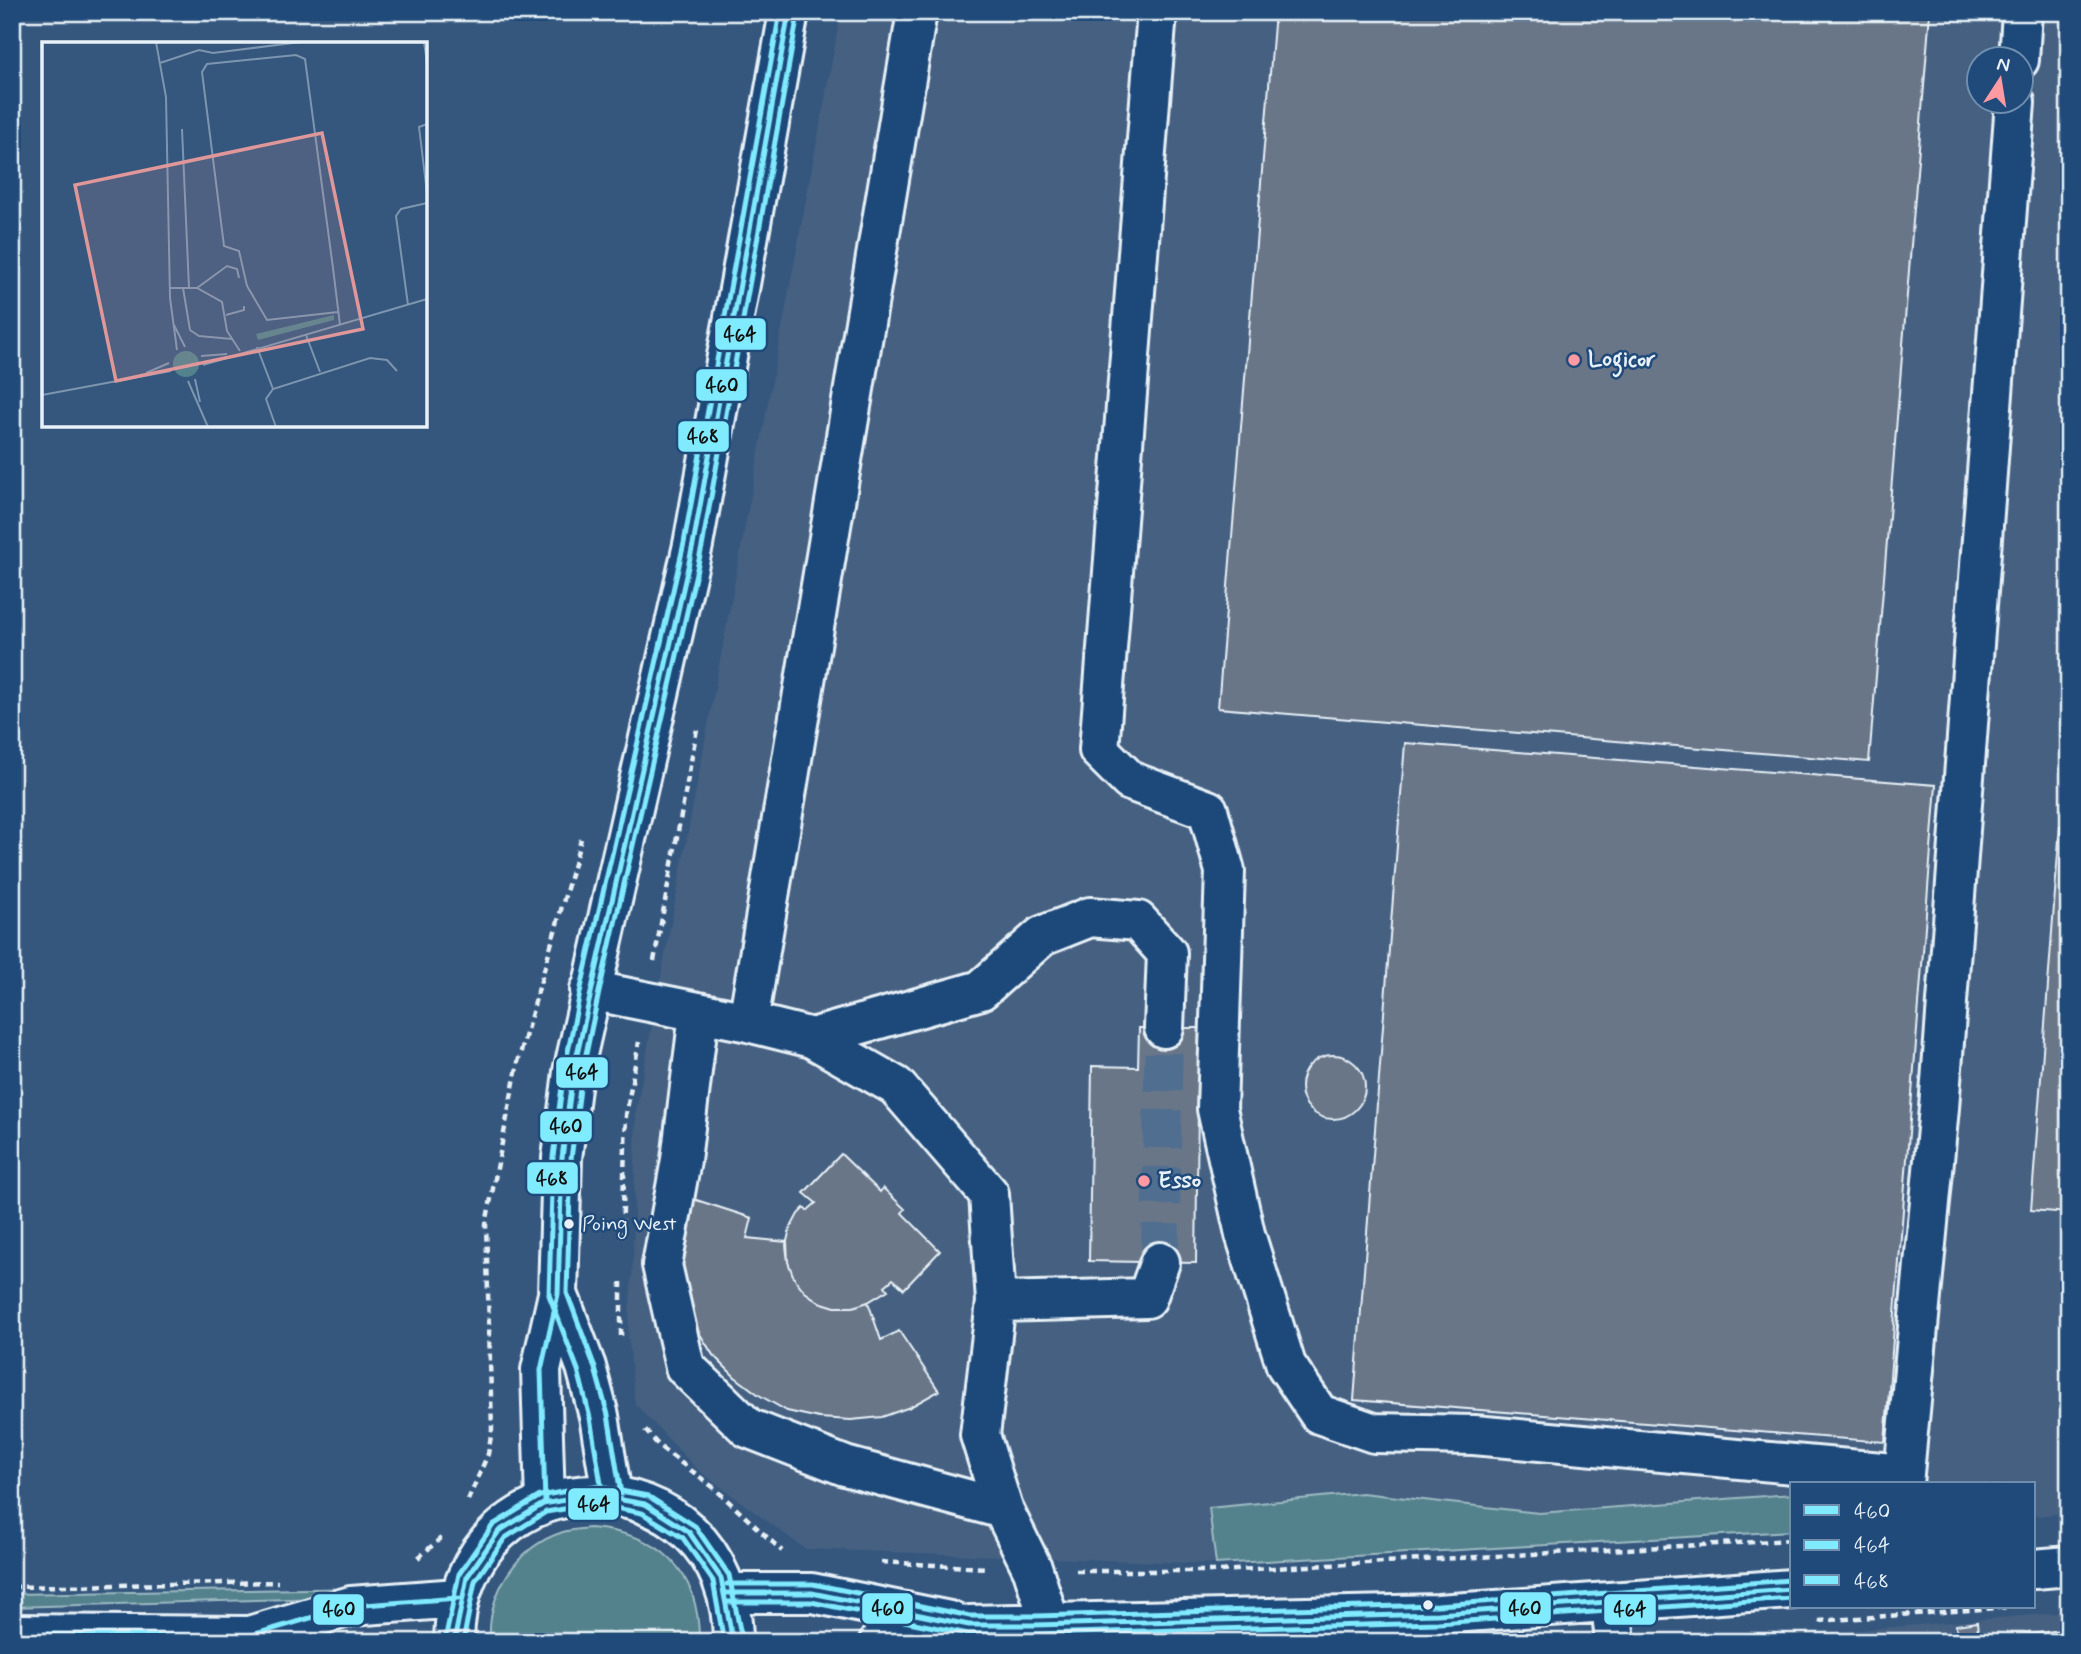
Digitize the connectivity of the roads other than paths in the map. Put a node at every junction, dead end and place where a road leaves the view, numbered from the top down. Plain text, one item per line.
1 (789, 12) edge
2 (917, 12) edge
3 (1157, 12) edge
4 (2022, 12) edge
5 (2020, 46) edge
6 (2014, 116) edge
7 (590, 990) junction
8 (699, 1014) junction
9 (748, 1023) junction
10 (1164, 1028) tunnel mouth
11 (813, 1038) junction
12 (1160, 1262) tunnel mouth
13 (558, 1294) junction
14 (996, 1302) junction
15 (1904, 1479) edge
16 (612, 1495) junction
17 (544, 1503) junction
18 (1003, 1508) junction
19 (2069, 1566) edge
20 (2036, 1569) edge
21 (1790, 1589) edge
22 (727, 1593) junction
23 (458, 1598) junction
24 (1611, 1603) junction
25 (1050, 1624) junction
26 (970, 1625) junction
27 (1192, 1631) edge
28 (12, 1634) edge
29 (260, 1639) edge
30 (454, 1642) edge
31 (733, 1642) edge
32 (879, 1642) edge
33 (1615, 1642) edge

1 - 7 street
2 - 9 street
3 - 15 street
4 - 5 street
6 - 15 street
7 - 8 street
7 - 13 street
8 - 9 street
8 - 18 street
9 - 11 street
10 - 11 street
11 - 14 street
12 - 14 street
13 - 16 street
13 - 17 street
14 - 18 street
16 - 17 street
16 - 22 street
17 - 23 street
18 - 25 street
19 - 20 street
21 - 24 street
22 - 26 street
22 - 31 street
23 - 29 street
23 - 30 street
24 - 27 street
24 - 33 street
25 - 26 street
25 - 27 street
26 - 32 street
28 - 29 street

